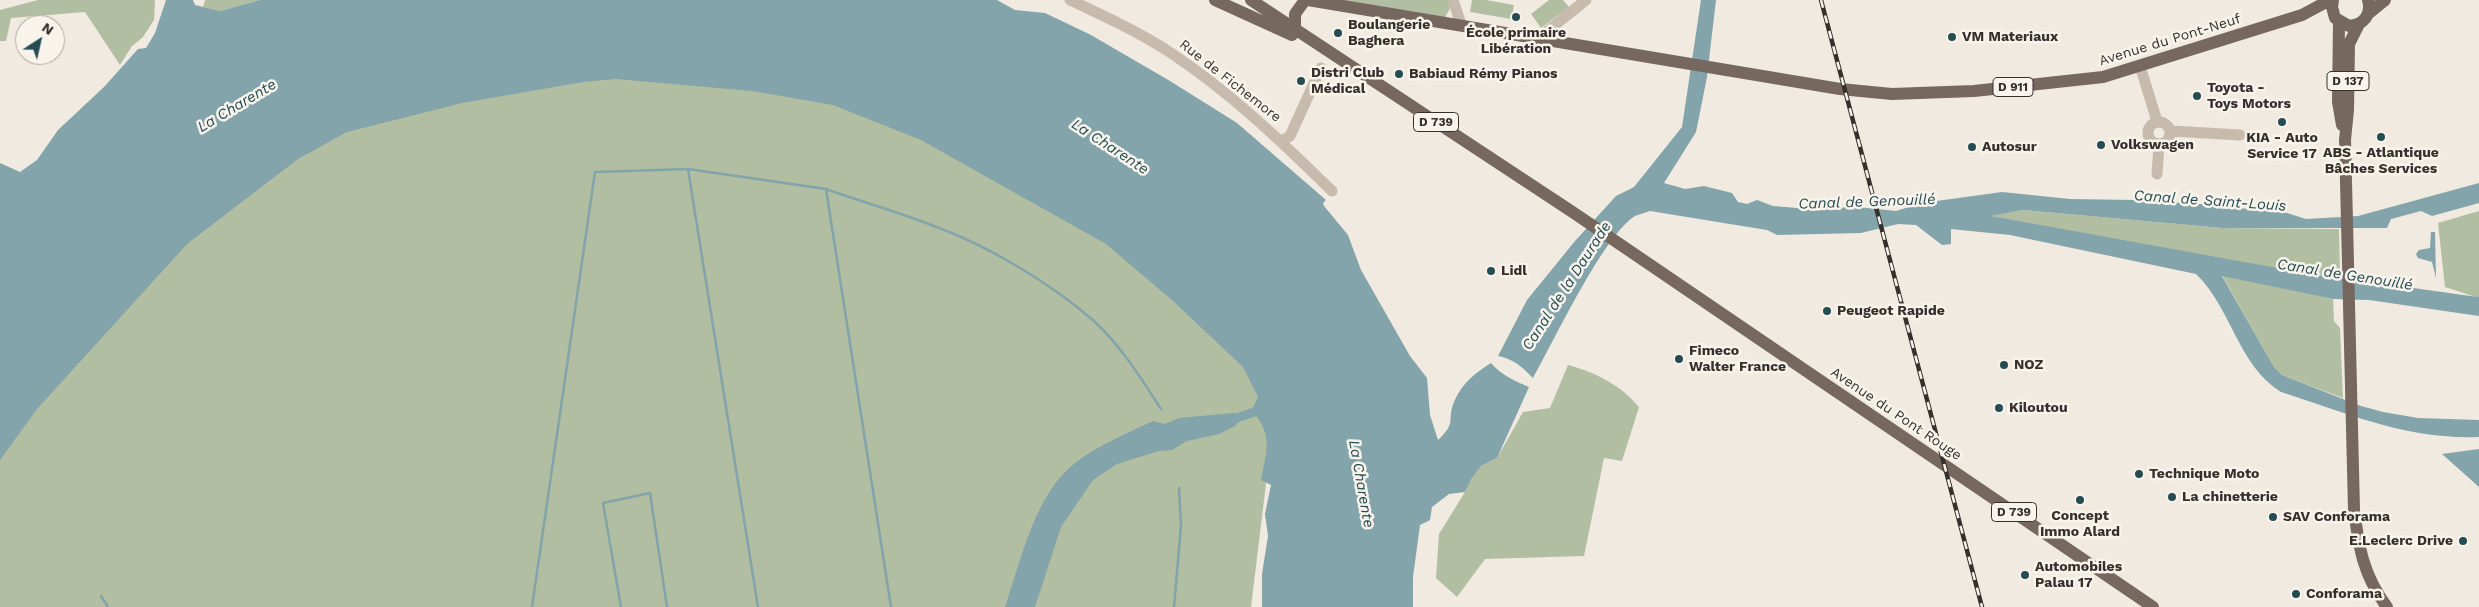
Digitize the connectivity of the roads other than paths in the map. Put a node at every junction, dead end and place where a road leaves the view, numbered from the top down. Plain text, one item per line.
1 (1070, 0) edge
2 (1214, 0) edge
3 (1251, 0) edge
4 (1306, 0) edge
5 (1453, 0) edge
6 (1586, 0) edge
7 (2332, 0) edge
8 (2368, 0) edge
9 (2385, 0) edge
10 (2369, 13) junction
11 (2302, 15) junction
12 (2337, 20) junction
13 (1461, 24) junction
14 (2359, 24) junction
15 (1294, 29) junction
16 (1540, 37) junction
17 (1310, 40) junction
18 (2140, 66) junction
19 (1321, 68) dead end
20 (2157, 121) junction
21 (2171, 132) junction
22 (2240, 135) dead end
23 (2345, 140) junction
24 (1281, 141) junction
25 (2159, 144) junction
26 (2157, 174) dead end
27 (1332, 191) dead end
28 (2153, 607) edge
29 (2387, 607) edge

1 - 24 street, Rue de Fichemore
2 - 17 main road, D 739
3 - 15 main road, D 739
4 - 13 main road, D 911
4 - 15 main road
5 - 13 street
6 - 16 street
7 - 11 main road, D 911
7 - 12 main road
8 - 10 main road
9 - 10 main road
10 - 14 main road
11 - 12 main road, D 911
11 - 18 main road, Avenue du Pont-Neuf / D 911
12 - 14 main road
12 - 23 main road, D 137
13 - 16 main road, D 911
14 - 23 main road, D 137
15 - 17 main road, D 739
16 - 18 main road, Avenue du Pont-Neuf / D 911
17 - 28 main road, Avenue du Pont Rouge / D 739
18 - 20 street
19 - 24 street
20 - 21 street
20 - 25 street
21 - 22 street
21 - 25 street
23 - 29 main road, D 137
24 - 27 street, Rue de Fichemore
25 - 26 street

